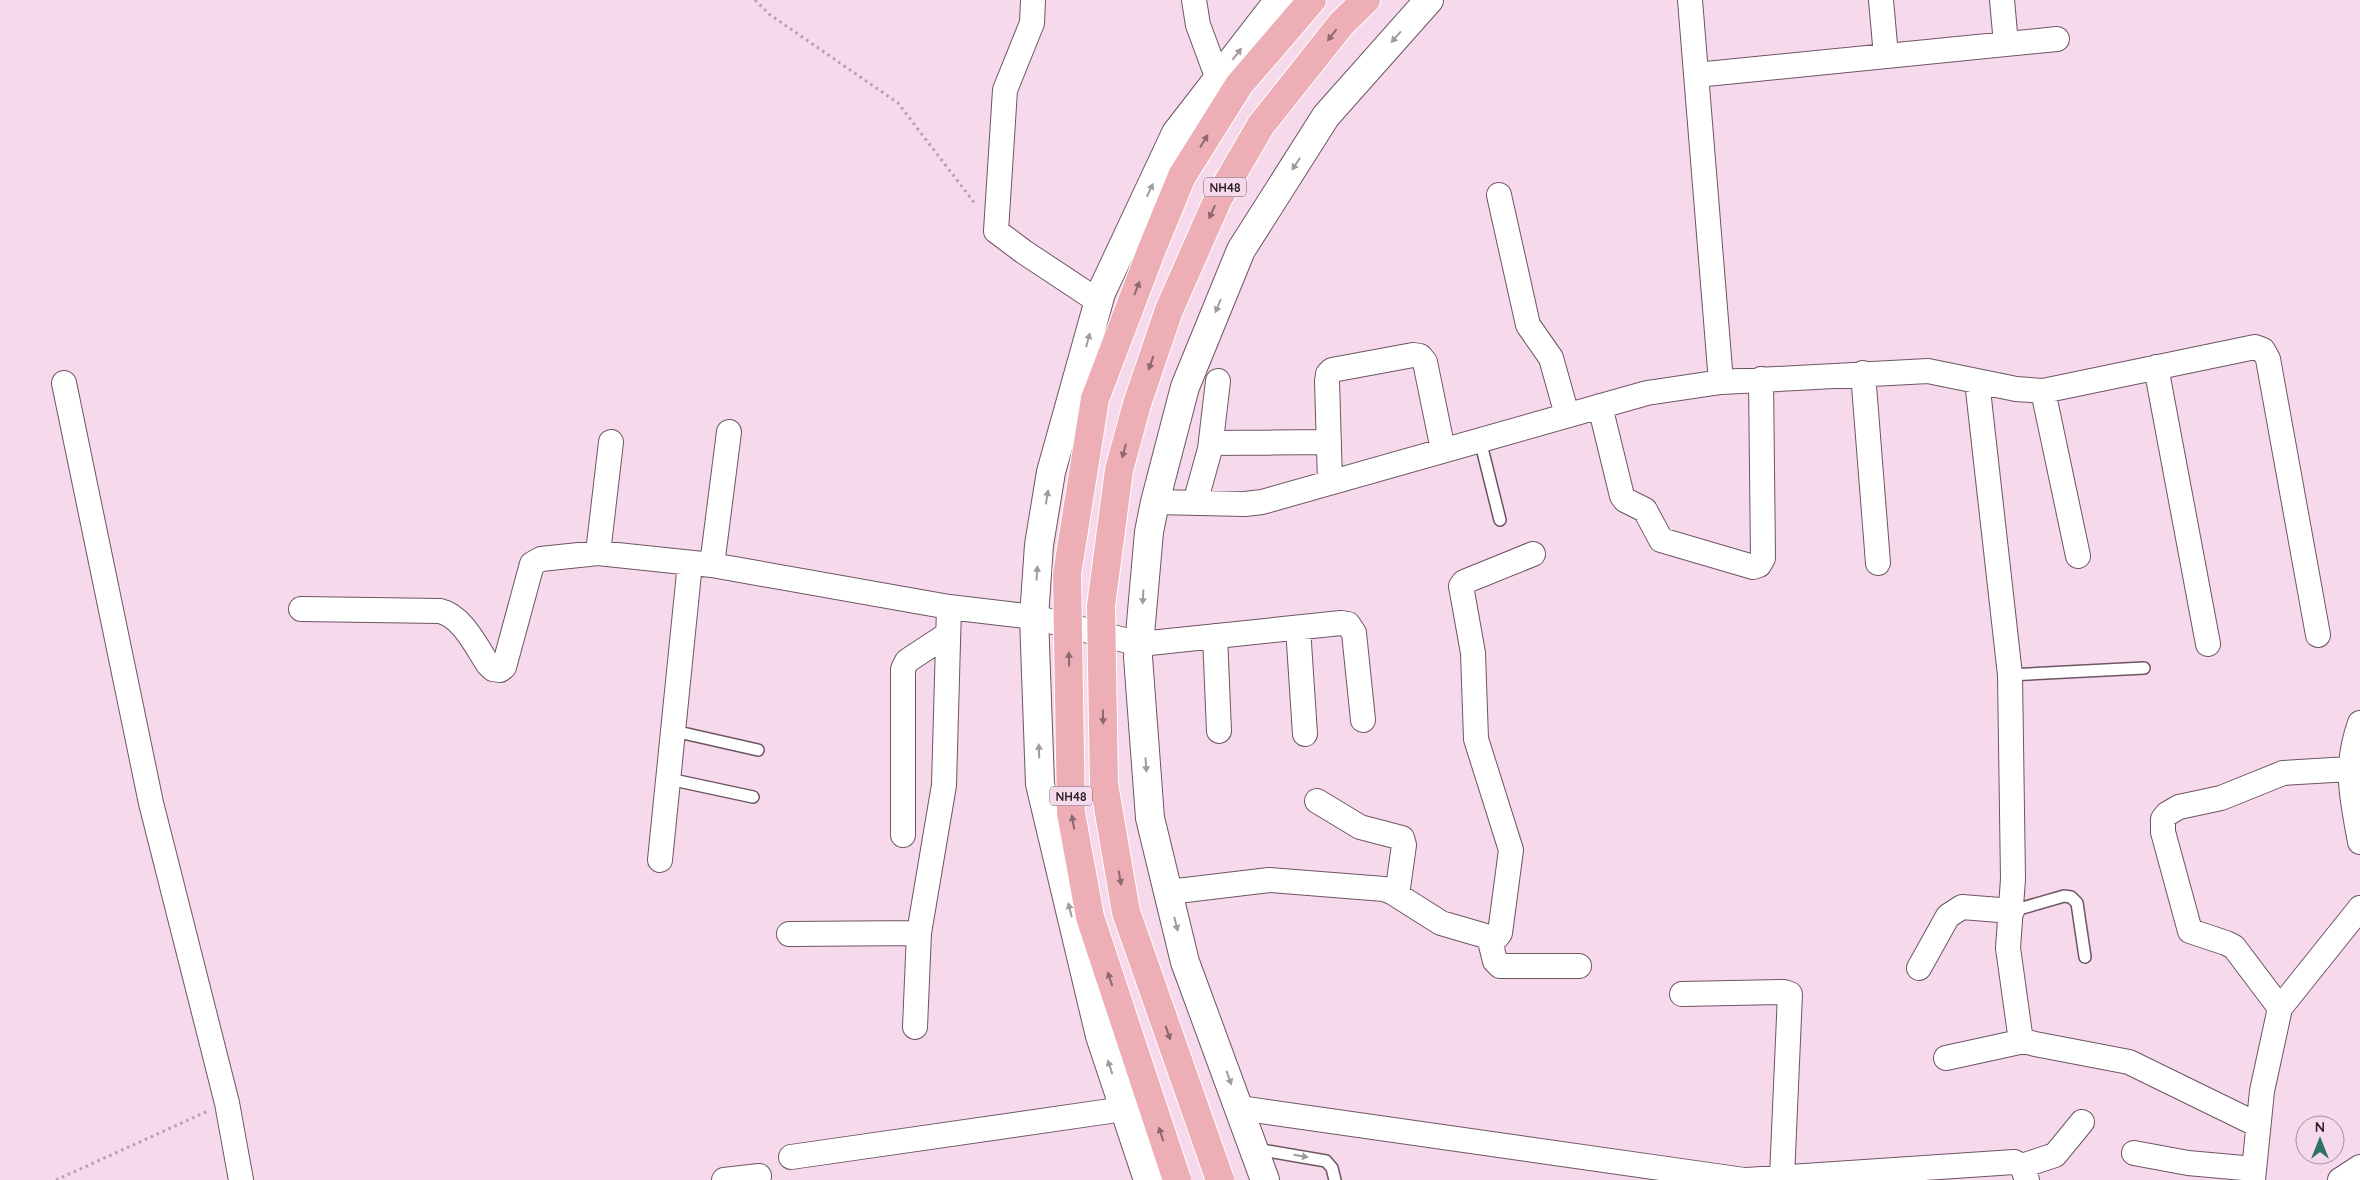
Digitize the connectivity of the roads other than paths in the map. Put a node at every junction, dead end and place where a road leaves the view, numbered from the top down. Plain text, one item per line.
1 (1033, 0) edge
2 (1194, 0) edge
3 (1279, 0) edge
4 (1312, 0) edge
5 (1366, 0) edge
6 (1429, 0) edge
7 (1690, 0) edge
8 (1881, 0) edge
9 (2002, 0) edge
10 (2057, 39) dead end
11 (2006, 44) junction
12 (1886, 56) junction
13 (1696, 76) junction
14 (1218, 79) junction
15 (1499, 195) dead end
16 (1098, 301) junction
17 (2156, 367) junction
18 (1863, 373) junction
19 (1762, 379) junction
20 (1218, 380) dead end
21 (1977, 380) junction
22 (1722, 382) junction
23 (64, 383) dead end
24 (2043, 391) junction
25 (1600, 406) junction
26 (1567, 415) junction
27 (730, 432) dead end
28 (1480, 440) junction
29 (611, 442) dead end
30 (1329, 442) junction
31 (1211, 443) junction
32 (1443, 450) junction
33 (1330, 482) junction
34 (1155, 502) junction
35 (1195, 503) junction
36 (1500, 520) dead end
37 (598, 553) junction
38 (1533, 554) dead end
39 (2078, 556) dead end
40 (1878, 563) dead end
41 (701, 564) junction
42 (949, 607) junction
43 (1035, 608) junction
44 (301, 609) dead end
45 (1298, 628) junction
46 (948, 634) junction
47 (2318, 635) dead end
48 (1215, 636) junction
49 (1141, 637) junction
50 (2208, 644) dead end
51 (2144, 668) dead end
52 (2010, 675) junction
53 (1363, 720) dead end
54 (2360, 723) edge
55 (674, 731) junction
56 (1219, 731) dead end
57 (1305, 734) dead end
58 (758, 750) dead end
59 (2349, 769) junction
60 (669, 779) junction
61 (753, 796) dead end
62 (1317, 801) dead end
63 (904, 835) dead end
64 (2360, 842) edge
65 (660, 860) dead end
66 (1169, 892) junction
67 (1397, 895) junction
68 (2360, 908) edge
69 (2012, 910) junction
70 (919, 932) junction
71 (790, 934) dead end
72 (1489, 937) junction
73 (2085, 957) dead end
74 (1579, 966) dead end
75 (1919, 968) dead end
76 (1682, 994) dead end
77 (2280, 1008) junction
78 (915, 1026) dead end
79 (2024, 1041) junction
80 (1946, 1058) dead end
81 (1240, 1108) junction
82 (1124, 1109) junction
83 (2082, 1122) dead end
84 (2258, 1125) junction
85 (1254, 1149) junction
86 (2134, 1153) dead end
87 (791, 1157) dead end
88 (2360, 1167) edge
89 (2025, 1173) edge
90 (1656, 1174) edge
91 (2254, 1175) edge
92 (759, 1176) dead end
93 (1782, 1177) junction
94 (241, 1180) edge
95 (724, 1180) edge
96 (1148, 1180) edge
97 (1177, 1180) edge
98 (1220, 1180) edge
99 (1265, 1180) edge
100 (1335, 1180) edge
101 (1745, 1180) edge
102 (2340, 1180) edge

1 - 16 street
2 - 14 street
14 -> 3 street
97 -> 4 highway, NH48, bridge
5 -> 98 highway, NH48, bridge
6 -> 34 street
7 - 13 street
8 - 12 street
9 - 11 street
10 - 11 street
11 - 12 street
12 - 13 street
13 - 22 street
16 -> 14 street
15 - 26 street
43 -> 16 street
17 - 24 street
17 - 47 street
17 - 50 street
18 - 19 street
18 - 21 street
18 - 40 street
19 - 22 street
19 - 25 street
20 - 31 street
21 - 24 street
21 - 52 street
22 - 25 street
23 - 94 street
24 - 39 street
25 - 26 street
26 - 28 street
27 - 41 street
28 - 32 street
28 - 36 lane
29 - 37 street
30 - 31 street
30 - 32 street
30 - 33 street
31 - 35 street
32 - 33 street
33 - 35 street
34 - 35 street
34 -> 49 street
37 - 41 street
37 - 44 street
38 - 72 street
41 - 42 street
41 - 55 street
42 - 43 street
42 - 46 street
43 - 49 street
82 -> 43 street
45 - 48 street
45 - 53 street
45 - 57 street
46 - 63 street
46 - 70 street
48 - 49 street
48 - 56 street
49 -> 66 street
51 - 52 lane
52 - 69 street
54 - 59 street
55 - 58 lane
55 - 60 street
59 - 64 street
59 - 77 street
60 - 61 lane
60 - 65 street
62 - 67 street
66 - 67 street
66 -> 81 street
67 - 72 street
68 - 77 street
69 - 73 lane
69 - 75 street
69 - 79 street
70 - 71 street
70 - 78 street
72 - 74 street
76 - 93 street
77 - 84 street
79 - 80 street
79 - 84 street
81 - 85 street
81 - 90 street
82 - 87 street
82 - 96 street
83 - 89 street
84 - 91 street
85 - 99 street
85 -> 100 lane
86 - 91 street
88 - 102 street
89 - 93 street
90 - 101 street
92 - 95 street
93 - 101 street

